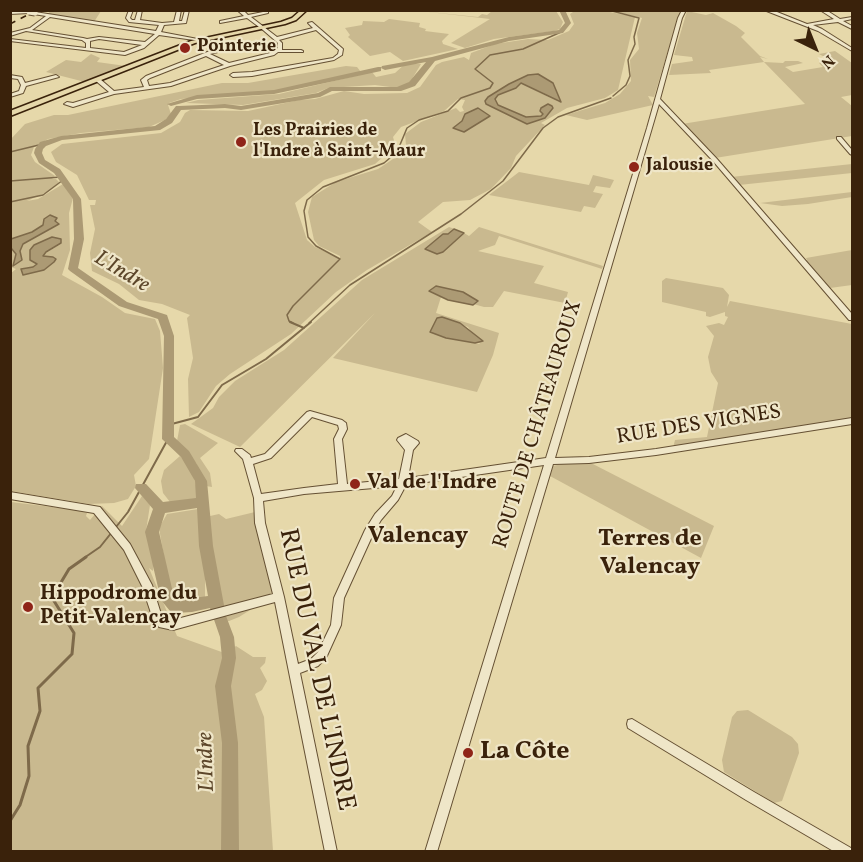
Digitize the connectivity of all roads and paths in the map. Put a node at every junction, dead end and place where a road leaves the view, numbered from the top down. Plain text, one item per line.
1 (131, 10) edge
2 (140, 10) edge
3 (179, 10) edge
4 (188, 10) edge
5 (239, 10) edge
6 (305, 10) edge
7 (684, 10) edge
8 (822, 10) edge
9 (769, 11) edge
10 (266, 12) dead end
11 (10, 13) edge
12 (248, 16) junction
13 (48, 17) junction
14 (852, 18) edge
15 (839, 20) junction
16 (138, 22) junction
17 (222, 22) dead end
18 (176, 23) junction
19 (310, 23) dead end
20 (162, 24) junction
21 (807, 25) junction
22 (264, 27) junction
23 (852, 28) edge
24 (29, 29) junction
25 (315, 29) junction
26 (160, 33) junction
27 (10, 34) edge
28 (276, 39) junction
29 (10, 40) edge
30 (201, 40) junction
31 (86, 41) junction
32 (158, 42) dead end
33 (148, 43) junction
34 (243, 44) dead end
35 (88, 50) junction
36 (852, 50) edge
37 (277, 51) junction
38 (301, 51) dead end
39 (206, 54) junction
40 (247, 60) junction
41 (228, 65) junction
42 (258, 72) junction
43 (233, 75) dead end
44 (10, 76) edge
45 (56, 77) dead end
46 (98, 80) junction
47 (24, 85) junction
48 (147, 88) junction
49 (113, 93) junction
50 (10, 96) edge
51 (658, 100) junction
52 (67, 104) dead end
53 (10, 114) edge
54 (839, 138) dead end
55 (852, 153) edge
56 (852, 318) edge
57 (852, 421) edge
58 (409, 449) dead end
59 (239, 451) dead end
60 (550, 461) junction
61 (249, 462) junction
62 (403, 482) junction
63 (344, 488) junction
64 (10, 495) edge
65 (258, 498) junction
66 (279, 597) junction
67 (294, 670) junction
68 (632, 724) dead end
69 (331, 852) edge
70 (431, 852) edge
71 (848, 852) edge

1 - 16 street
2 - 16 street
3 - 18 street
4 - 18 street
5 - 12 street
6 - 22 main road
7 - 51 street, ROUTE DE CHÂTEAUROUX
8 - 15 street
9 - 21 street
10 - 12 street
11 - 13 street
12 - 17 street
12 - 22 street
13 - 24 street
13 - 26 street
14 - 15 street
15 - 21 street
15 - 23 street
16 - 20 street
18 - 20 street
19 - 25 street
20 - 26 street
21 - 36 street
22 - 28 street
22 - 30 main road
24 - 27 street
24 - 31 street
25 - 28 street
25 - 42 street
26 - 30 street
26 - 33 street
28 - 37 street
29 - 35 street
30 - 46 main road
31 - 33 street
31 - 35 street
32 - 33 street
33 - 35 street
34 - 39 street
37 - 38 street
37 - 40 street
39 - 41 street
39 - 48 street
40 - 41 street
40 - 42 street
41 - 48 street
42 - 43 street
44 - 47 street
45 - 47 street
46 - 49 street
46 - 53 main road
47 - 50 street
48 - 49 street
49 - 52 street
51 - 56 street
51 - 60 street, ROUTE DE CHÂTEAUROUX
54 - 55 street
57 - 60 street, RUE DES VIGNES
58 - 62 street
59 - 61 street, RUE DU VAL DE L'INDRE
60 - 62 street
60 - 70 street, ROUTE DE CHÂTEAUROUX
61 - 63 street
61 - 65 street, RUE DU VAL DE L'INDRE
62 - 63 street
62 - 67 street
63 - 65 street
64 - 66 street
65 - 66 street, RUE DU VAL DE L'INDRE
66 - 67 street, RUE DU VAL DE L'INDRE
67 - 69 street, RUE DU VAL DE L'INDRE
68 - 71 street

